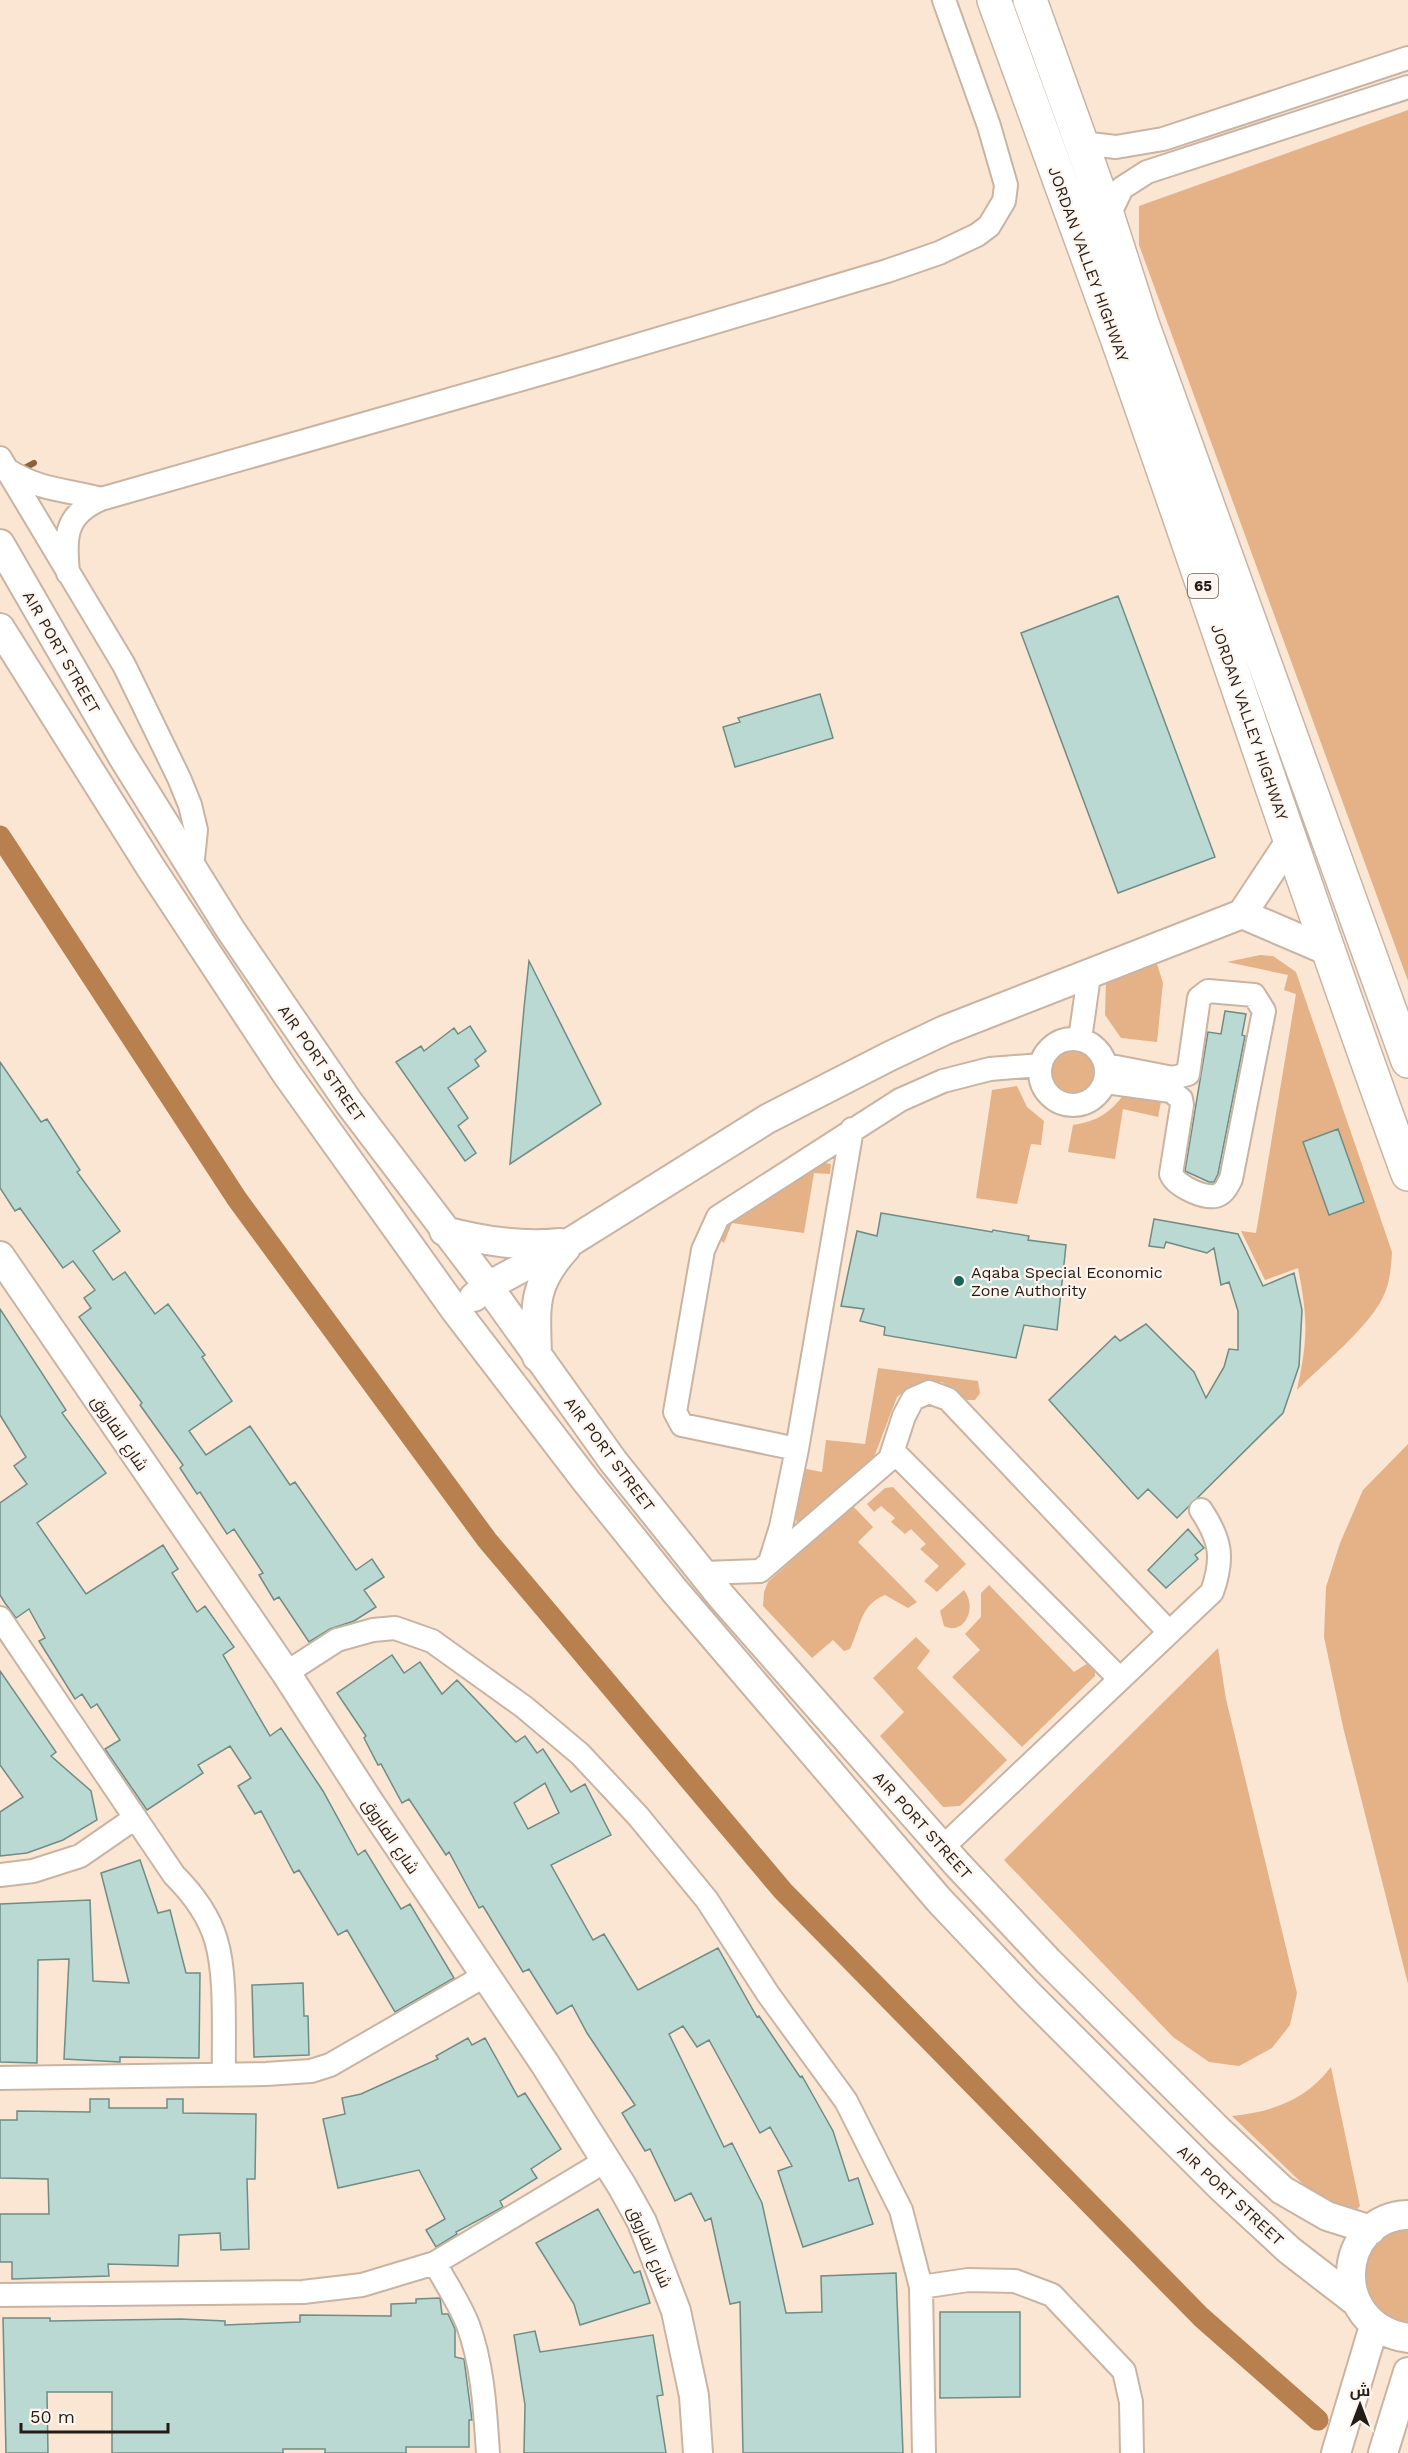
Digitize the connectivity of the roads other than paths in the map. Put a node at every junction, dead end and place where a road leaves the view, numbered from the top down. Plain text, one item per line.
1 (944, 0) edge
2 (994, 0) edge
3 (1030, 0) edge
4 (1408, 58) edge
5 (1408, 87) edge
6 (1081, 143) junction
7 (1108, 217) junction
8 (1129, 328) junction
9 (3, 464) edge
10 (101, 499) junction
11 (0, 544) edge
12 (68, 573) junction
13 (0, 628) edge
14 (1291, 840) junction
15 (192, 868) junction
16 (1242, 914) junction
17 (1326, 950) junction
18 (1089, 976) junction
19 (1080, 1039) junction
20 (1408, 1061) edge
21 (1041, 1065) junction
22 (1106, 1074) junction
23 (852, 1129) junction
24 (1408, 1174) edge
25 (444, 1232) junction
26 (572, 1241) junction
27 (0, 1256) edge
28 (488, 1286) junction
29 (456, 1311) junction
30 (537, 1357) junction
31 (797, 1449) junction
32 (893, 1451) junction
33 (1201, 1510) dead end
34 (770, 1562) junction
35 (703, 1573) junction
36 (0, 1618) edge
37 (1169, 1632) junction
38 (286, 1673) junction
39 (1120, 1679) junction
40 (135, 1818) junction
41 (942, 1848) junction
42 (0, 1875) edge
43 (486, 1975) junction
44 (224, 2074) junction
45 (0, 2078) edge
46 (607, 2160) junction
47 (1408, 2215) edge
48 (1371, 2230) junction
49 (435, 2264) junction
50 (921, 2287) junction
51 (0, 2295) edge
52 (1355, 2301) junction
53 (1374, 2326) junction
54 (1408, 2338) edge
55 (1408, 2372) edge
56 (488, 2453) edge
57 (698, 2453) edge
58 (924, 2453) edge
59 (1132, 2453) edge
60 (1336, 2453) edge
61 (1383, 2453) edge

1 - 10 street
2 - 8 highway, JORDAN VALLEY HIGHWAY / 65
3 - 6 highway, JORDAN VALLEY HIGHWAY / 65
4 - 6 street
5 - 7 street
6 - 7 highway, JORDAN VALLEY HIGHWAY / 65
7 - 8 highway, JORDAN VALLEY HIGHWAY / 65
8 - 14 highway, JORDAN VALLEY HIGHWAY / 65
8 - 20 highway, JORDAN VALLEY HIGHWAY / 65
9 - 10 street
9 - 12 street
10 - 12 street
11 - 15 main road, AIR PORT STREET
12 - 15 street
13 - 29 main road, AIR PORT STREET
14 - 16 main road
14 - 17 highway, JORDAN VALLEY HIGHWAY / 65
15 - 25 main road, AIR PORT STREET
16 - 17 main road
16 - 18 main road
17 - 24 highway, JORDAN VALLEY HIGHWAY / 65
18 - 19 street
18 - 26 main road
19 - 21 street
19 - 22 street
21 - 22 street
21 - 23 street
22 - 22 street
23 - 31 street
23 - 31 street
25 - 26 main road
25 - 28 main road, AIR PORT STREET
26 - 28 main road
26 - 30 main road
27 - 38 main road, شارع الفاروق
28 - 29 main road
28 - 30 main road, AIR PORT STREET
29 - 52 main road, AIR PORT STREET
30 - 35 main road, AIR PORT STREET
31 - 34 street
32 - 34 street
32 - 37 street
32 - 39 street
33 - 37 street
34 - 35 street
35 - 41 main road, AIR PORT STREET
36 - 40 street
37 - 39 street
38 - 43 main road, شارع الفاروق
38 - 50 street
39 - 41 street
40 - 42 street
40 - 44 street
41 - 48 main road, AIR PORT STREET
43 - 44 street
43 - 46 main road, شارع الفاروق
44 - 45 street
46 - 49 street
46 - 57 main road, شارع الفاروق
47 - 48 main road
48 - 52 main road
49 - 51 street
49 - 56 street
50 - 58 street
50 - 59 street
52 - 53 main road, AIR PORT STREET
53 - 54 main road
53 - 60 main road
55 - 61 main road

